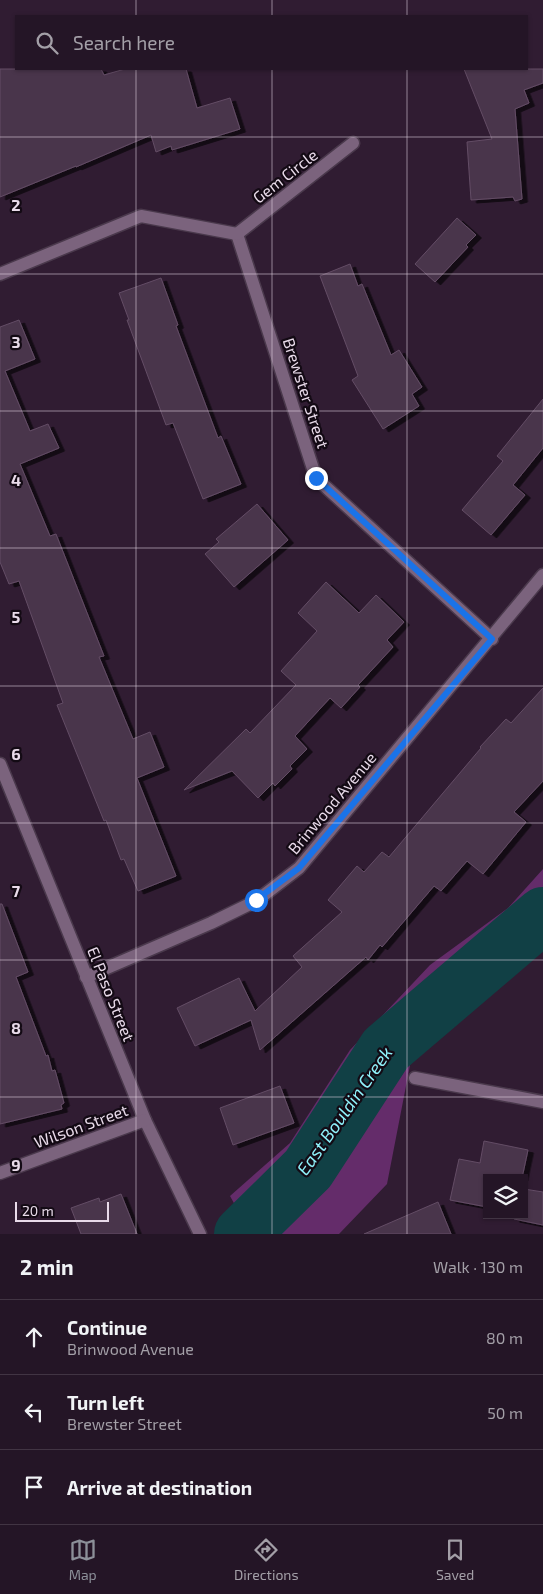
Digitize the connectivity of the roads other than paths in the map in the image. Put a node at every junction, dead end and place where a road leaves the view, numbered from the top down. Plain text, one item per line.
1 (353, 143) dead end
2 (237, 234) junction
3 (0, 274) edge
4 (543, 575) edge
5 (492, 639) junction
6 (0, 764) edge
7 (86, 977) junction
8 (415, 1078) dead end
9 (543, 1102) edge
10 (146, 1120) junction
11 (0, 1174) edge
12 (200, 1234) edge

1 - 2 street, Gem Circle
2 - 3 street
2 - 5 street, Brewster Street
4 - 5 street, Brinwood Avenue
5 - 7 street, Brinwood Avenue
6 - 7 street, El Paso Street
7 - 10 street, El Paso Street
8 - 9 street
10 - 11 street, Wilson Street
10 - 12 street, El Paso Street

